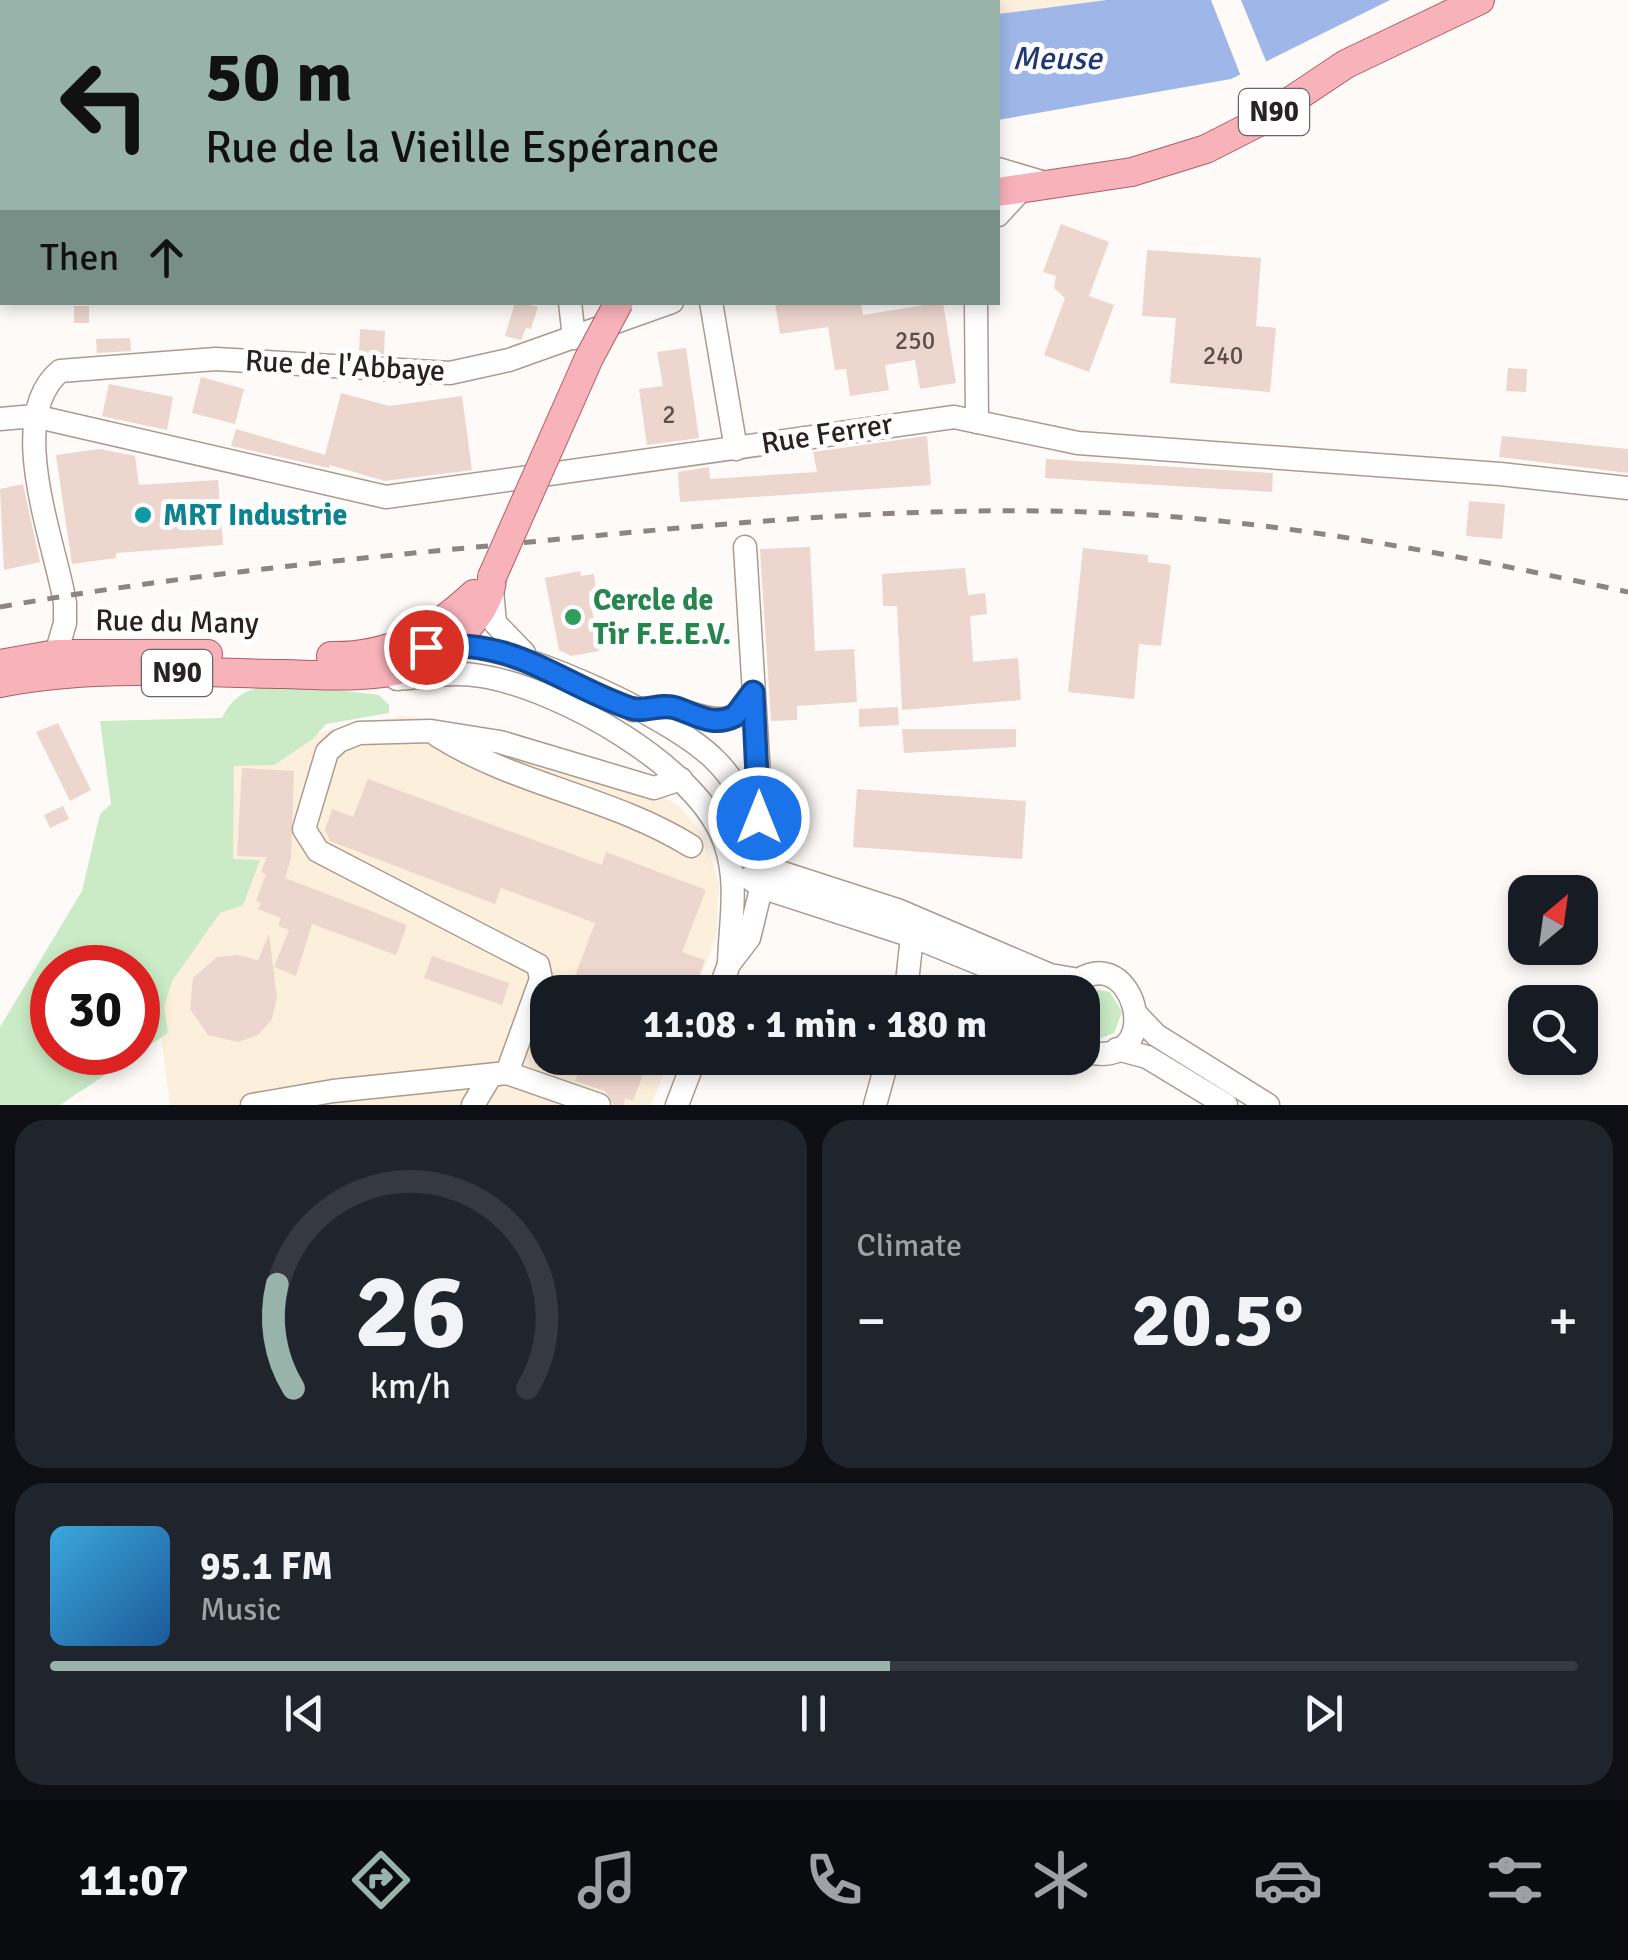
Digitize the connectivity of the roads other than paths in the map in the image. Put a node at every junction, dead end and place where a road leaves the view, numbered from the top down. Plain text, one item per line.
1 (1480, 0) edge
2 (1000, 170) edge
3 (1054, 185) junction
4 (1010, 190) edge
5 (570, 305) edge
6 (616, 305) edge
7 (664, 305) edge
8 (712, 305) edge
9 (976, 305) edge
10 (574, 338) junction
11 (34, 416) junction
12 (0, 418) edge
13 (977, 422) junction
14 (736, 449) junction
15 (1628, 488) edge
16 (745, 547) dead end
17 (492, 584) junction
18 (450, 644) junction
19 (56, 654) junction
20 (535, 661) junction
21 (0, 664) edge
22 (354, 666) junction
23 (0, 683) edge
24 (753, 692) junction
25 (634, 710) junction
26 (431, 731) junction
27 (681, 780) junction
28 (758, 838) junction
29 (726, 844) junction
30 (691, 846) dead end
31 (761, 876) junction
32 (912, 936) junction
33 (729, 964) junction
34 (725, 975) edge
35 (908, 975) edge
36 (1003, 975) edge
37 (1052, 975) edge
38 (1100, 976) edge
39 (1138, 1015) junction
40 (1117, 1049) junction
41 (1100, 1053) edge
42 (499, 1074) junction
43 (688, 1075) edge
44 (884, 1075) edge
45 (276, 1102) edge
46 (252, 1105) edge
47 (473, 1105) edge
48 (599, 1105) edge
49 (677, 1105) edge
50 (876, 1105) edge
51 (1226, 1105) edge
52 (1268, 1105) edge

1 - 3 main road, N90
2 - 3 street
3 - 4 main road, N90
5 - 10 street
6 - 17 main road, N90, bridge
7 - 10 street, Rue de l'Abbaye
8 - 14 street
9 - 13 street
10 - 11 street, Rue de l'Abbaye
11 - 12 street, Rue Ferrer
11 - 14 street, Rue Ferrer
11 - 19 street
13 - 14 street, Rue Ferrer
13 - 15 street, Rue Ferrer
16 - 24 street
17 - 18 main road, N90
17 - 20 street
17 - 22 main road, N90
18 - 20 street
18 - 22 main road, N90
19 - 21 main road, Rue du Many / N90
19 - 22 main road, Rue du Many / N90
20 - 25 street
22 - 23 main road, Rue du Many / N90
22 - 27 street, Rue du Many
24 - 25 street
24 - 28 street
25 - 28 street
26 - 27 street
26 - 30 street
26 - 42 street
27 - 29 street, Rue du Many
28 - 31 street
29 - 31 street, Rue du Many
29 - 33 street
31 - 32 street
31 - 33 street
31 - 37 street
32 - 35 street
32 - 36 street
33 - 34 street
38 - 39 street
39 - 40 street
39 - 52 street
40 - 41 street
40 - 51 street
42 - 45 street
42 - 47 street
42 - 48 street
43 - 49 street
44 - 50 street
45 - 46 street

